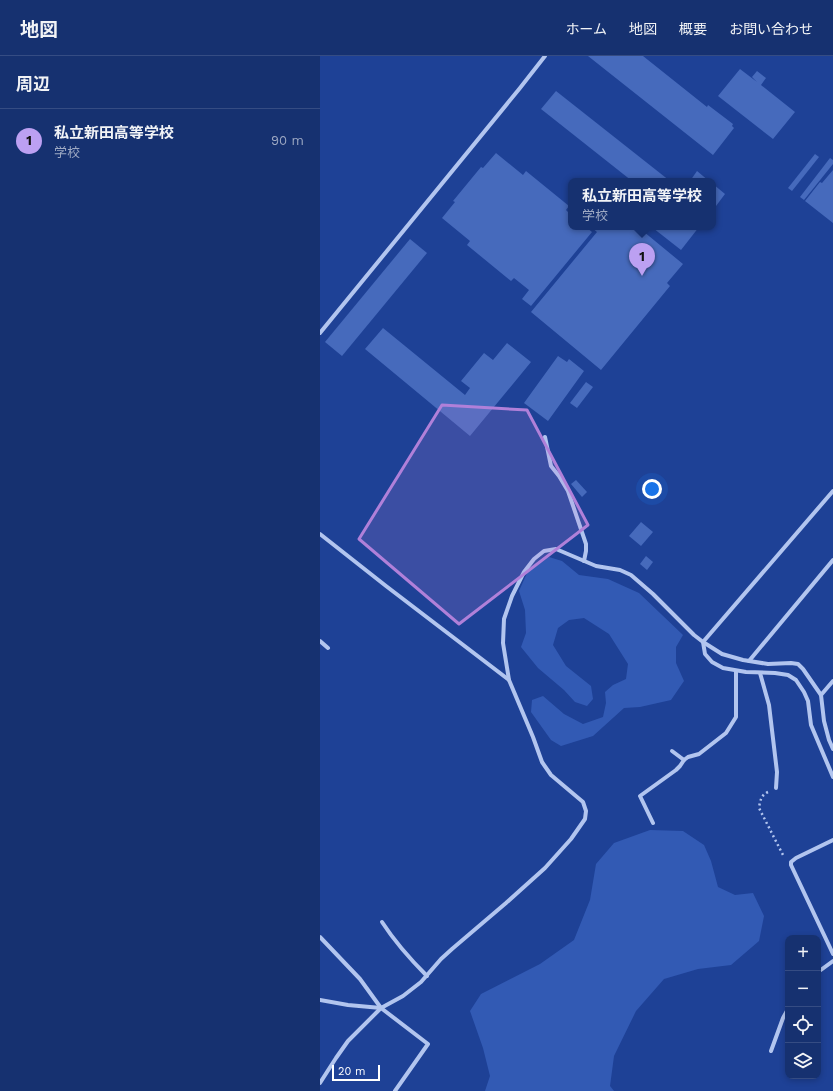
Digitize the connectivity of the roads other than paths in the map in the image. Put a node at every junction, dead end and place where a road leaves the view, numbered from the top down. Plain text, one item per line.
1 (545, 56) edge
2 (320, 333) edge
3 (545, 437) dead end
4 (833, 491) edge
5 (320, 534) edge
6 (833, 560) edge
7 (584, 561) junction
8 (320, 641) edge
9 (703, 642) junction
10 (328, 648) dead end
11 (749, 661) junction
12 (736, 670) junction
13 (760, 673) junction
14 (509, 680) junction
15 (833, 681) edge
16 (821, 695) junction
17 (833, 748) edge
18 (672, 751) dead end
19 (684, 760) junction
20 (833, 777) edge
21 (776, 788) road end
22 (653, 823) dead end
23 (833, 840) edge
24 (382, 922) dead end
25 (320, 937) edge
26 (833, 954) edge
27 (833, 960) edge
28 (819, 971) edge
29 (427, 976) junction
30 (320, 1000) edge
31 (381, 1008) junction
32 (785, 1014) edge
33 (771, 1052) dead end
34 (320, 1083) edge
35 (394, 1091) edge

1 - 2 street
3 - 7 street
4 - 9 street
5 - 14 street
6 - 11 street
7 - 9 street
7 - 14 street
8 - 10 street
9 - 11 street
9 - 12 street
11 - 16 street
12 - 13 street
12 - 19 street
13 - 20 street
13 - 21 street
14 - 29 street
15 - 16 street
16 - 17 street
18 - 19 street
19 - 22 street
23 - 26 street
24 - 29 street
25 - 31 street
27 - 28 street
29 - 31 street
30 - 31 street
31 - 34 street
31 - 35 street
32 - 33 street

